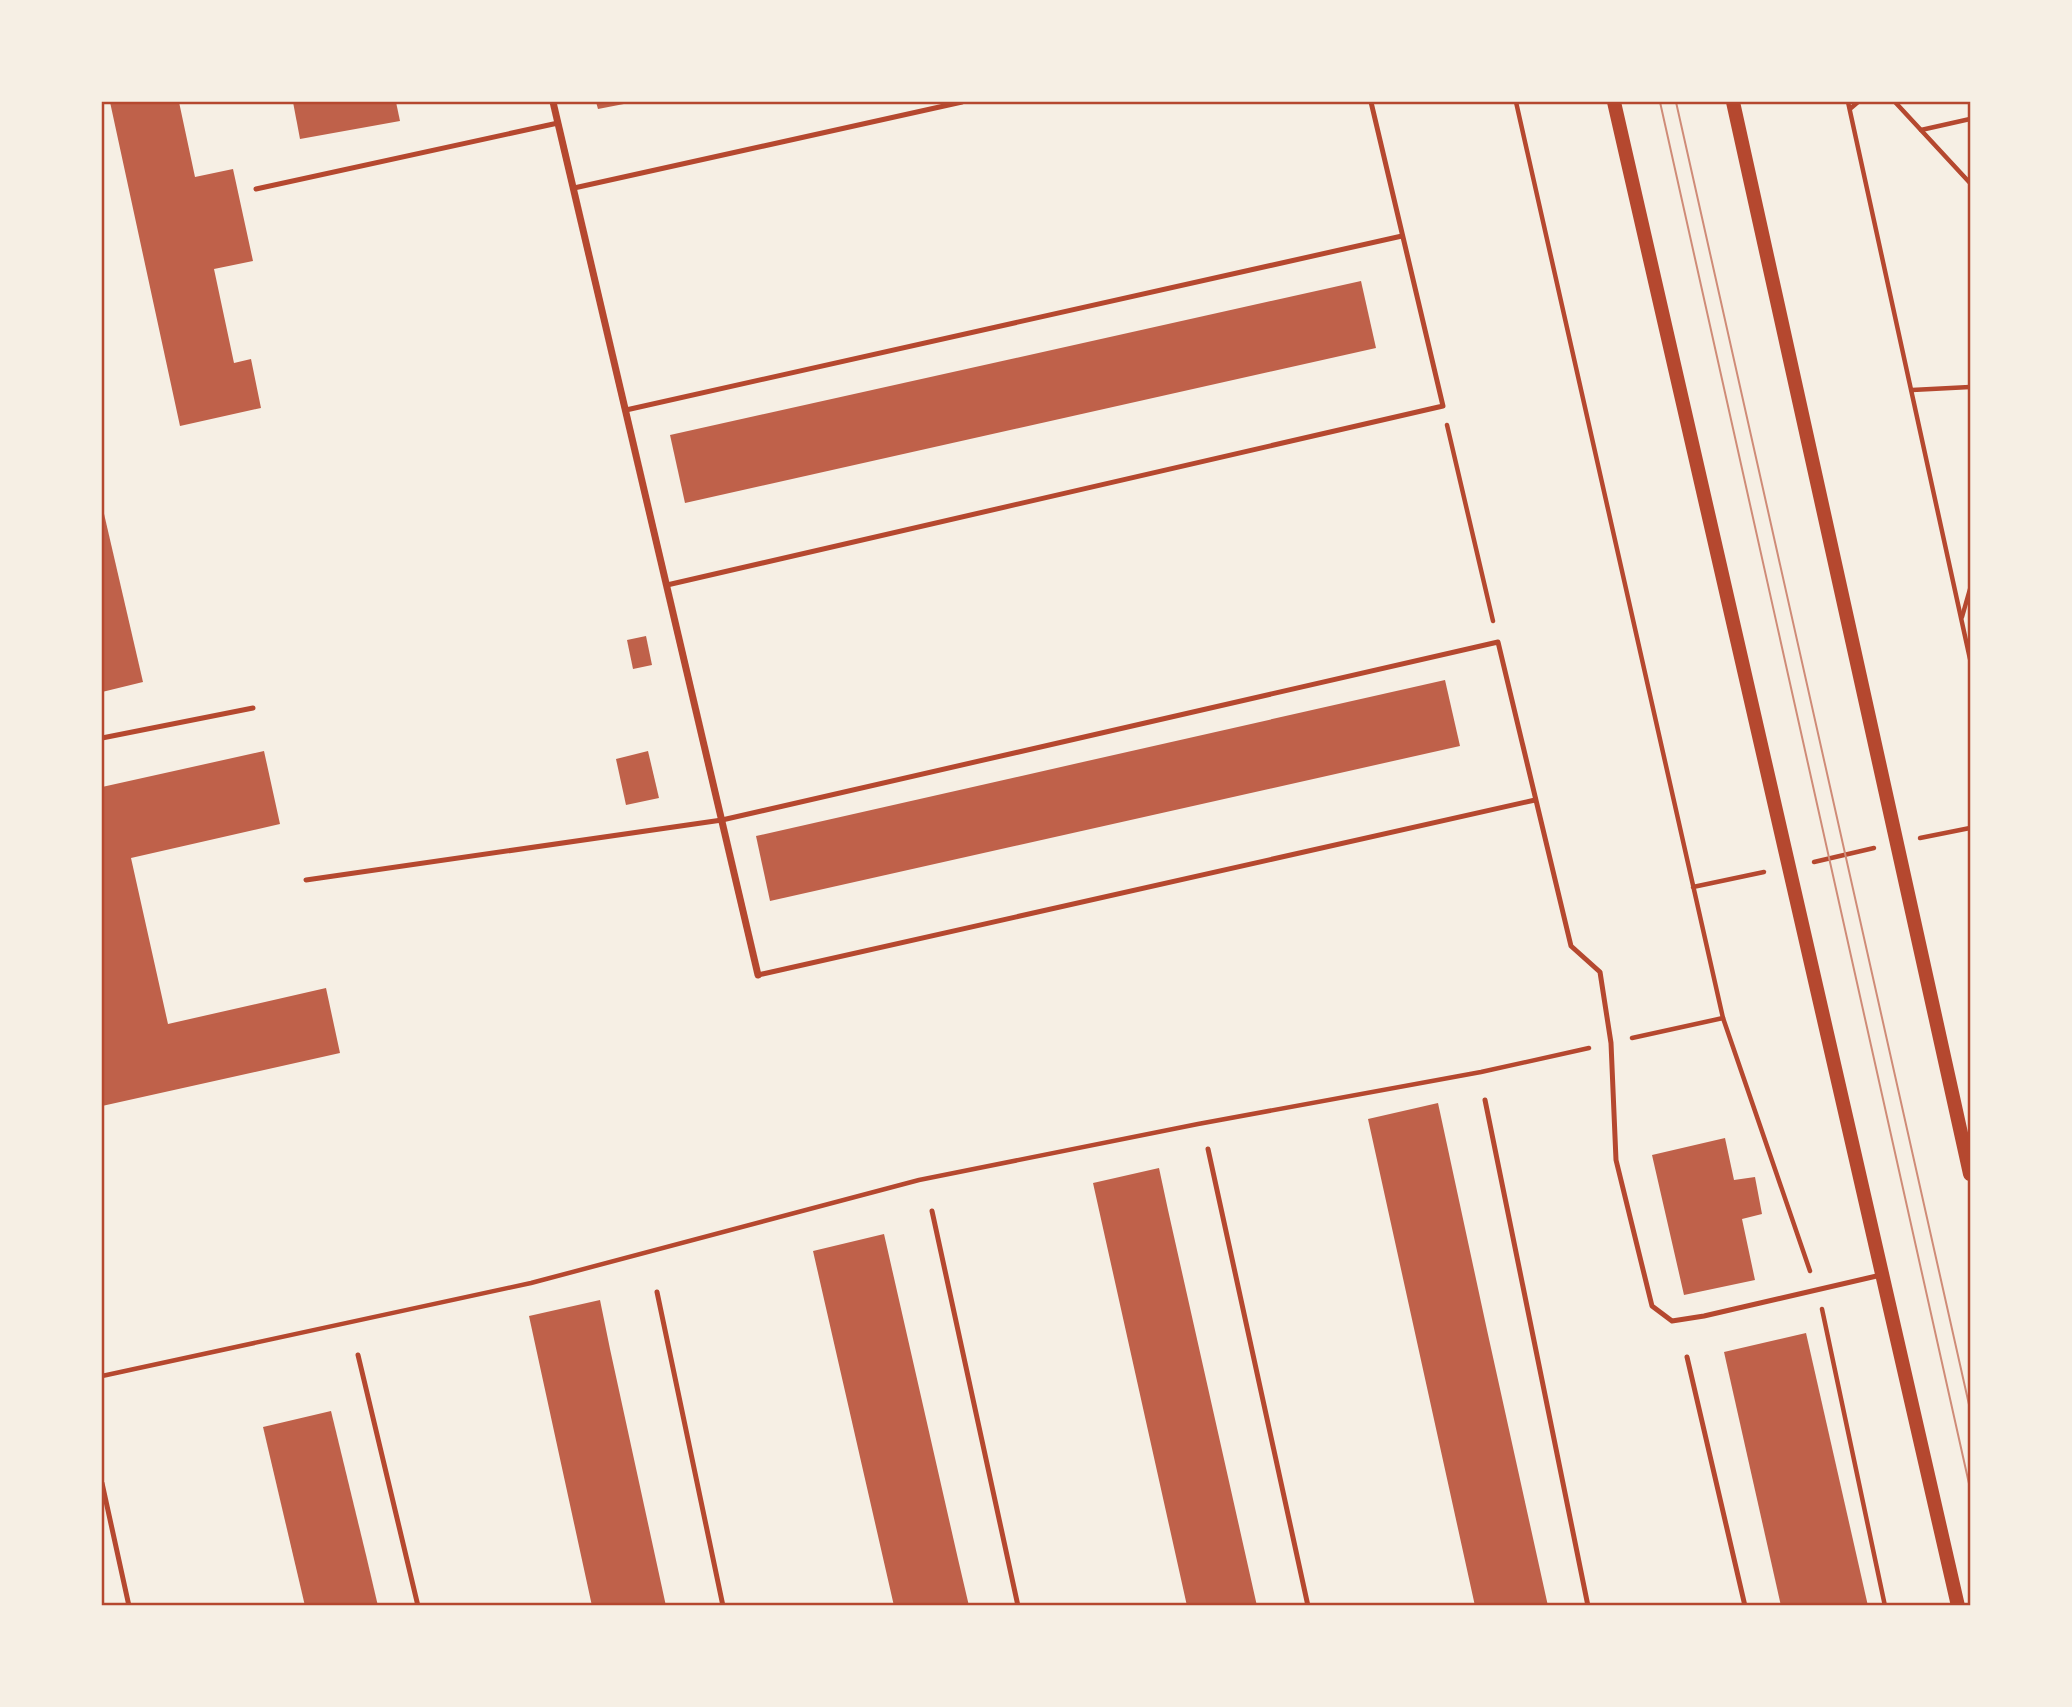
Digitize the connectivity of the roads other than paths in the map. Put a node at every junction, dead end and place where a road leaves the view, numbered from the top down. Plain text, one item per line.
1 (553, 102) edge
2 (962, 102) edge
3 (1371, 102) edge
4 (1614, 102) edge
5 (1733, 102) edge
6 (558, 123) junction
7 (573, 188) junction
8 (256, 189) dead end
9 (1402, 236) junction
10 (626, 410) junction
11 (667, 585) junction
12 (253, 708) dead end
13 (102, 738) edge
14 (1535, 800) junction
15 (722, 820) junction
16 (306, 880) dead end
17 (758, 975) joint
18 (1485, 1100) dead end
19 (1208, 1149) dead end
20 (1970, 1174) edge
21 (932, 1211) dead end
22 (1882, 1275) junction
23 (657, 1292) dead end
24 (358, 1355) dead end
25 (1687, 1357) dead end
26 (102, 1483) edge
27 (129, 1605) edge
28 (418, 1605) edge
29 (723, 1605) edge
30 (1018, 1605) edge
31 (1308, 1605) edge
32 (1588, 1605) edge
33 (1745, 1605) edge
34 (1958, 1605) edge

1 - 6 street
2 - 7 lane
3 - 9 lane
4 - 22 main road
5 - 20 main road
6 - 7 street
6 - 8 lane
7 - 10 street
9 - 10 lane
9 - 11 lane
10 - 11 street
11 - 15 street
12 - 13 lane
14 - 15 lane
14 - 17 lane
14 - 22 lane
15 - 16 lane
15 - 17 street
18 - 32 lane
19 - 31 lane
21 - 30 lane
22 - 34 main road
23 - 29 lane
24 - 28 lane
25 - 33 lane
26 - 27 lane

